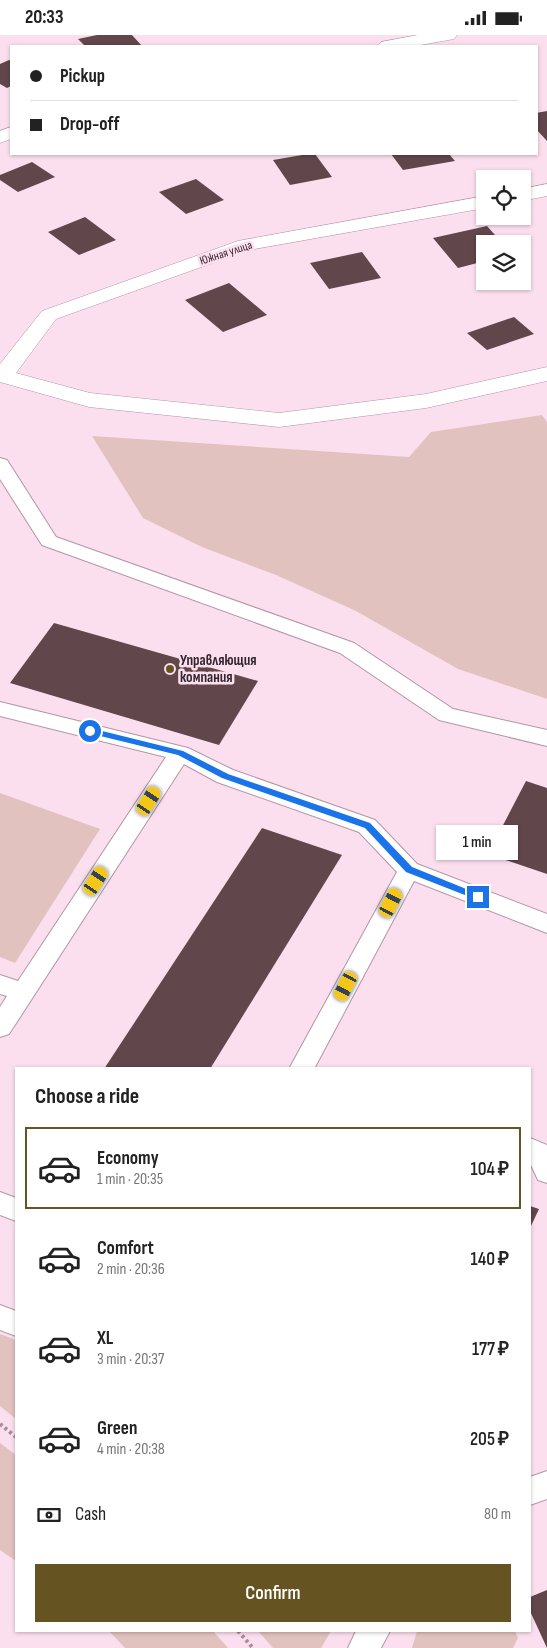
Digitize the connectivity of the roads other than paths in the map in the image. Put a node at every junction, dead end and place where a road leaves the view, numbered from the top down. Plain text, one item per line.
1 (448, 35) edge
2 (393, 45) edge
3 (547, 190) edge
4 (531, 193) edge
5 (476, 204) edge
6 (547, 374) edge
7 (2, 375) edge
8 (0, 464) edge
9 (0, 709) edge
10 (547, 738) edge
11 (180, 753) junction
12 (409, 869) junction
13 (547, 924) edge
14 (0, 984) edge
15 (22, 992) junction
16 (0, 1027) edge
17 (302, 1067) edge
18 (531, 1149) edge
19 (547, 1172) edge
20 (0, 1203) edge
21 (15, 1209) edge
22 (0, 1317) edge
23 (15, 1323) edge
24 (547, 1485) edge
25 (531, 1491) edge
26 (374, 1632) edge
27 (362, 1648) edge

1 - 2 street
3 - 4 street
5 - 7 street, Южная улица
6 - 7 street
8 - 10 lane
9 - 11 lane
11 - 12 lane
11 - 15 lane
12 - 13 lane
12 - 17 lane
14 - 15 lane
15 - 16 lane
18 - 19 lane
20 - 21 lane
22 - 23 lane
24 - 25 lane
26 - 27 lane

